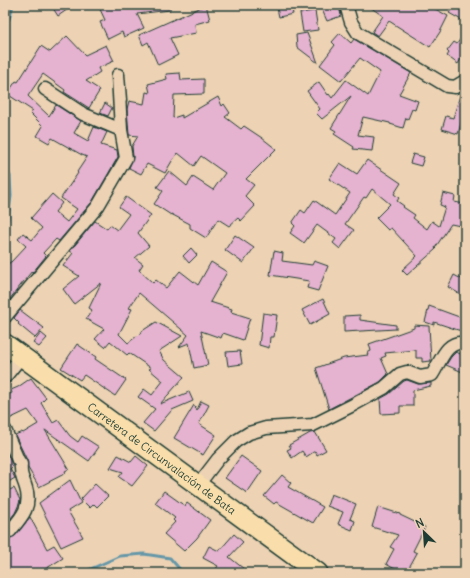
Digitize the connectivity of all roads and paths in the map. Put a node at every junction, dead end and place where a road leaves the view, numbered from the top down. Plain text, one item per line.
1 (346, 5) edge
2 (465, 81) edge
3 (45, 89) dead end
4 (120, 100) dead end
5 (121, 130) junction
6 (5, 317) edge
7 (465, 343) edge
8 (5, 344) edge
9 (22, 356) junction
10 (5, 377) edge
11 (5, 430) edge
12 (198, 485) junction
13 (10, 531) dead end
14 (318, 573) edge

1 - 2 street
3 - 5 street
4 - 5 street
5 - 6 street
7 - 12 street
8 - 9 main road, Carretera de Circunvalación de Bata
9 - 10 street
9 - 12 main road, Carretera de Circunvalación de Bata
11 - 13 street
12 - 14 main road, Carretera de Circunvalación de Bata

